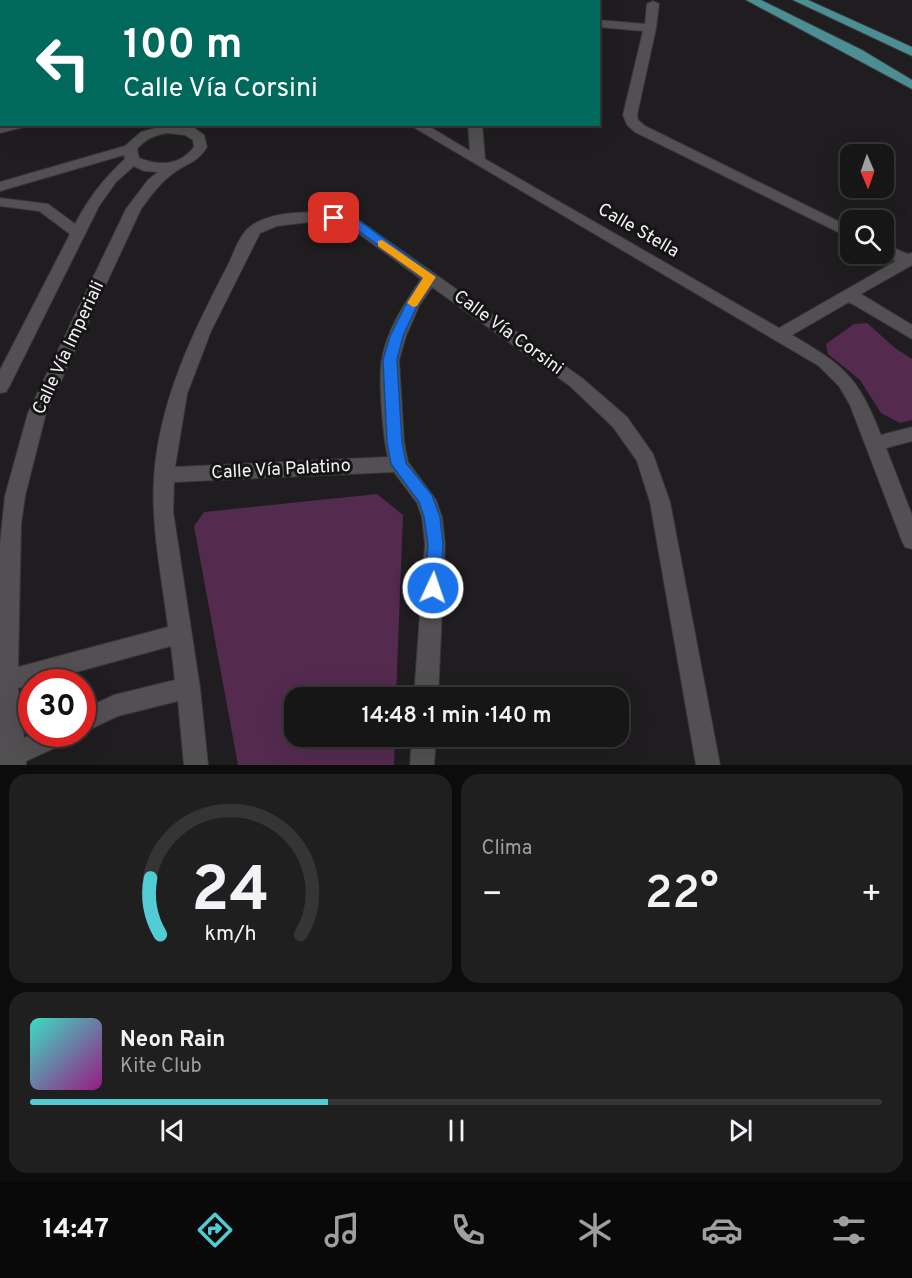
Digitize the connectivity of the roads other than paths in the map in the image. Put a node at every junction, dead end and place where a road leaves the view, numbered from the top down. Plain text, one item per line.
1 (752, 0) edge
2 (800, 0) edge
3 (653, 4) dead end
4 (600, 23) edge
5 (650, 28) junction
6 (912, 52) edge
7 (912, 85) edge
8 (417, 126) edge
9 (475, 126) edge
10 (187, 127) edge
11 (158, 128) edge
12 (131, 154) junction
13 (478, 161) junction
14 (173, 166) junction
15 (0, 187) edge
16 (0, 202) edge
17 (840, 228) edge
18 (78, 233) junction
19 (894, 253) edge
20 (909, 259) edge
21 (430, 277) junction
22 (850, 295) junction
23 (912, 333) edge
24 (779, 335) junction
25 (0, 387) edge
26 (912, 434) edge
27 (875, 444) junction
28 (399, 464) junction
29 (164, 475) junction
30 (912, 541) edge
31 (180, 634) junction
32 (3, 680) edge
33 (427, 687) edge
34 (188, 688) junction
35 (96, 715) edge
36 (35, 747) edge
37 (424, 747) edge
38 (9, 761) edge
39 (196, 765) edge
40 (423, 765) edge
41 (708, 765) edge

1 - 7 main road
2 - 6 main road
3 - 5 street
4 - 5 street
5 - 17 street
8 - 13 street, Calle Stella
9 - 13 street
10 - 11 street, Calle Vía Imperiali
10 - 14 street, Calle Vía Imperiali
11 - 12 street, Calle Vía Imperiali
12 - 14 street, Calle Vía Imperiali
12 - 15 street
12 - 18 street, Calle Vía Imperiali
13 - 24 street, Calle Stella
14 - 32 street, Calle Vía Imperiali
16 - 18 street
18 - 25 street, Calle Vía Imperiali
19 - 20 street
20 - 22 street
21 - 28 street
21 - 29 street, Calle Vía Corsini
21 - 41 street, Calle Vía Corsini
22 - 23 street
22 - 24 street
24 - 27 street, Calle Stella
26 - 27 street
27 - 30 street, Calle Stella
28 - 29 street, Calle Vía Palatino
28 - 33 street
29 - 31 street, Calle Vía Corsini
31 - 32 street
31 - 34 street, Calle Vía Corsini
32 - 38 street, Calle Vía Imperiali
34 - 35 street
34 - 39 street, Calle Vía Corsini
36 - 38 street
37 - 40 street

